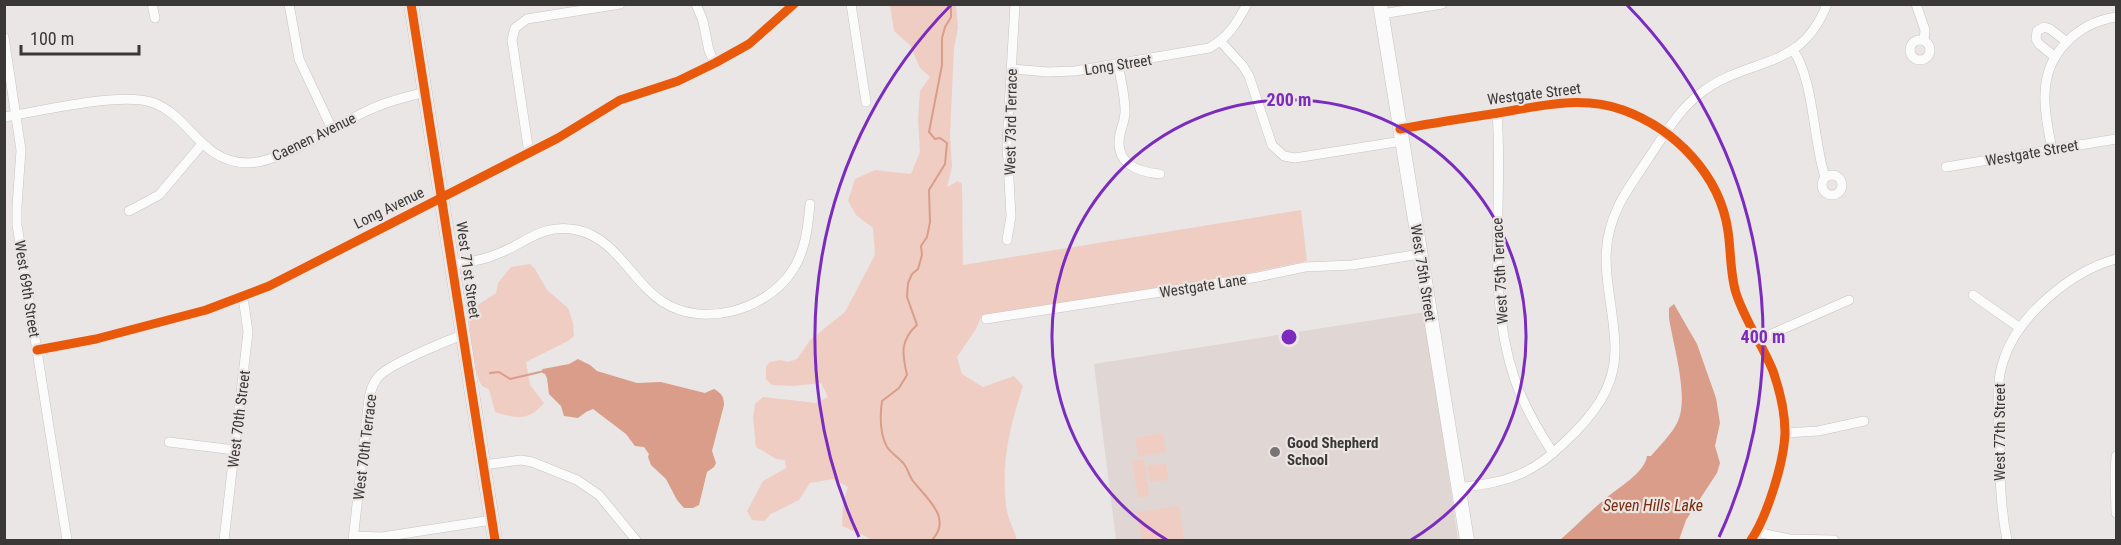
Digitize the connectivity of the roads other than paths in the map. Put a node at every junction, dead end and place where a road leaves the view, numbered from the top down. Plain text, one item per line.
1 (152, 4) edge
2 (289, 4) edge
3 (411, 4) edge
4 (620, 4) edge
5 (696, 4) edge
6 (794, 4) edge
7 (850, 4) edge
8 (1015, 4) edge
9 (1247, 4) edge
10 (1442, 4) edge
11 (1827, 4) edge
12 (1916, 4) edge
13 (1381, 9) edge
14 (2116, 17) edge
15 (155, 18) dead end
16 (4, 37) edge
17 (1924, 41) dead end
18 (1221, 42) junction
19 (2067, 42) junction
20 (1794, 50) junction
21 (2055, 57) junction
22 (715, 63) junction
23 (1118, 64) junction
24 (1012, 69) junction
25 (426, 92) junction
26 (866, 102) dead end
27 (1497, 113) junction
28 (17, 115) junction
29 (4, 117) edge
30 (332, 129) junction
31 (1665, 133) junction
32 (1401, 135) junction
33 (2116, 139) edge
34 (202, 144) junction
35 (2052, 150) junction
36 (529, 153) junction
37 (1946, 167) dead end
38 (1160, 174) dead end
39 (1825, 177) dead end
40 (442, 199) junction
41 (810, 204) dead end
42 (129, 211) dead end
43 (1006, 240) dead end
44 (1420, 254) junction
45 (2116, 258) edge
46 (452, 265) junction
47 (1973, 295) dead end
48 (243, 297) junction
49 (1849, 300) dead end
50 (986, 319) dead end
51 (2020, 328) junction
52 (462, 335) junction
53 (1758, 340) junction
54 (37, 350) junction
55 (1864, 421) dead end
56 (1785, 434) junction
57 (169, 442) dead end
58 (235, 450) junction
59 (1553, 453) junction
60 (2116, 456) edge
61 (483, 465) junction
62 (1458, 488) junction
63 (2116, 513) edge
64 (492, 520) junction
65 (1757, 532) junction
66 (354, 538) edge
67 (67, 540) edge
68 (224, 540) edge
69 (495, 540) edge
70 (636, 540) edge
71 (1467, 540) edge
72 (1752, 540) edge
73 (1834, 540) edge
74 (2007, 540) edge

1 - 15 street
2 - 30 street
3 - 25 street, West 71st Street
4 - 36 street
5 - 22 street
6 - 22 street, Long Avenue
7 - 26 street
8 - 24 street, West 73rd Terrace
9 - 18 street
10 - 13 street
11 - 20 street
12 - 17 street
13 - 32 street, West 75th Street
14 - 19 street
16 - 28 street, West 69th Street
18 - 23 street, Long Street
18 - 32 street, Westgate Street
19 - 21 street
19 - 21 street
20 - 31 street
20 - 39 street
21 - 35 street
22 - 36 street, Long Avenue
23 - 24 street, Long Street
23 - 38 street
24 - 43 street, West 73rd Terrace
25 - 30 street, Caenen Avenue
25 - 40 street, West 71st Street
27 - 31 street, Westgate Street
27 - 32 street, Westgate Street
27 - 59 street, West 75th Terrace
28 - 29 street, Caenen Avenue
28 - 34 street, Caenen Avenue
28 - 54 street, West 69th Street
30 - 34 street, Caenen Avenue
31 - 53 street, Westgate Street
31 - 59 street
32 - 44 street, West 75th Street
33 - 35 street, Westgate Street
34 - 42 street
35 - 37 street, Westgate Street
36 - 40 street, Long Avenue
40 - 46 street, West 71st Street
40 - 48 street, Long Avenue
41 - 46 street
44 - 50 street, Westgate Lane
44 - 62 street, West 75th Street
45 - 51 street, West 77th Street
46 - 52 street, West 71st Street
47 - 51 street
48 - 54 street, Long Avenue
48 - 58 street, West 70th Street
49 - 53 street
51 - 74 street, West 77th Street
52 - 61 street, West 71st Street
52 - 66 street, West 70th Terrace
53 - 56 street, Westgate Street
54 - 67 street, West 69th Street
55 - 56 street
56 - 65 street, Westgate Street
57 - 58 street
58 - 68 street, West 70th Street
59 - 62 street
60 - 63 street
61 - 64 street, West 71st Street
61 - 70 street
62 - 71 street, West 75th Street
64 - 66 street
64 - 69 street, West 71st Street
65 - 72 street, Westgate Street
65 - 73 street

